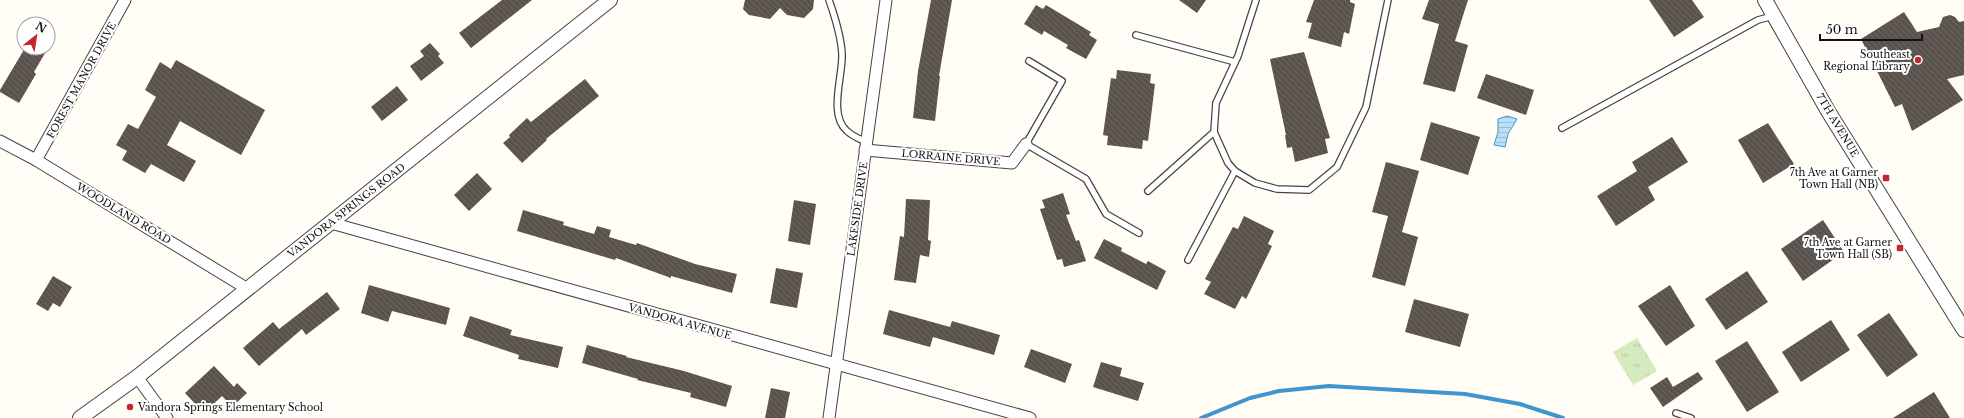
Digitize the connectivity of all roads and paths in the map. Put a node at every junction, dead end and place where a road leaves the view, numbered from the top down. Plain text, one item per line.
1 (125, 0) edge
2 (610, 0) edge
3 (829, 0) edge
4 (886, 0) edge
5 (1256, 0) edge
6 (1388, 0) edge
7 (1765, 0) edge
8 (1774, 16) junction
9 (1136, 35) dead end
10 (1029, 61) dead end
11 (1235, 62) junction
12 (1562, 128) dead end
13 (1214, 132) junction
14 (0, 141) edge
15 (1026, 144) junction
16 (866, 146) junction
17 (36, 160) junction
18 (1235, 171) junction
19 (1148, 190) dead end
20 (331, 223) junction
21 (1140, 233) dead end
22 (1188, 260) dead end
23 (246, 288) junction
24 (1964, 330) edge
25 (837, 364) junction
26 (137, 377) junction
27 (1676, 413) dead end
28 (80, 418) edge
29 (167, 418) edge
30 (829, 418) edge
31 (1030, 418) edge
32 (1691, 418) edge

1 - 17 street, FOREST MANOR DRIVE
2 - 20 street, VANDORA SPRINGS ROAD
3 - 16 lane
4 - 16 street, LAKESIDE DRIVE
5 - 11 lane
6 - 18 lane
7 - 8 street, 7TH AVENUE
8 - 12 lane
8 - 24 street, 7TH AVENUE
9 - 11 lane
10 - 15 lane
11 - 13 lane
13 - 18 lane
13 - 19 lane
14 - 17 street, WOODLAND ROAD
15 - 16 street, LORRAINE DRIVE
15 - 21 lane
16 - 25 street, LAKESIDE DRIVE
17 - 23 street, WOODLAND ROAD
18 - 22 lane
20 - 23 street, VANDORA SPRINGS ROAD
20 - 25 street, VANDORA AVENUE
23 - 26 street, VANDORA SPRINGS ROAD
25 - 30 street, LAKESIDE DRIVE
25 - 31 street, VANDORA AVENUE
26 - 28 street, VANDORA SPRINGS ROAD
26 - 29 street
27 - 32 lane

